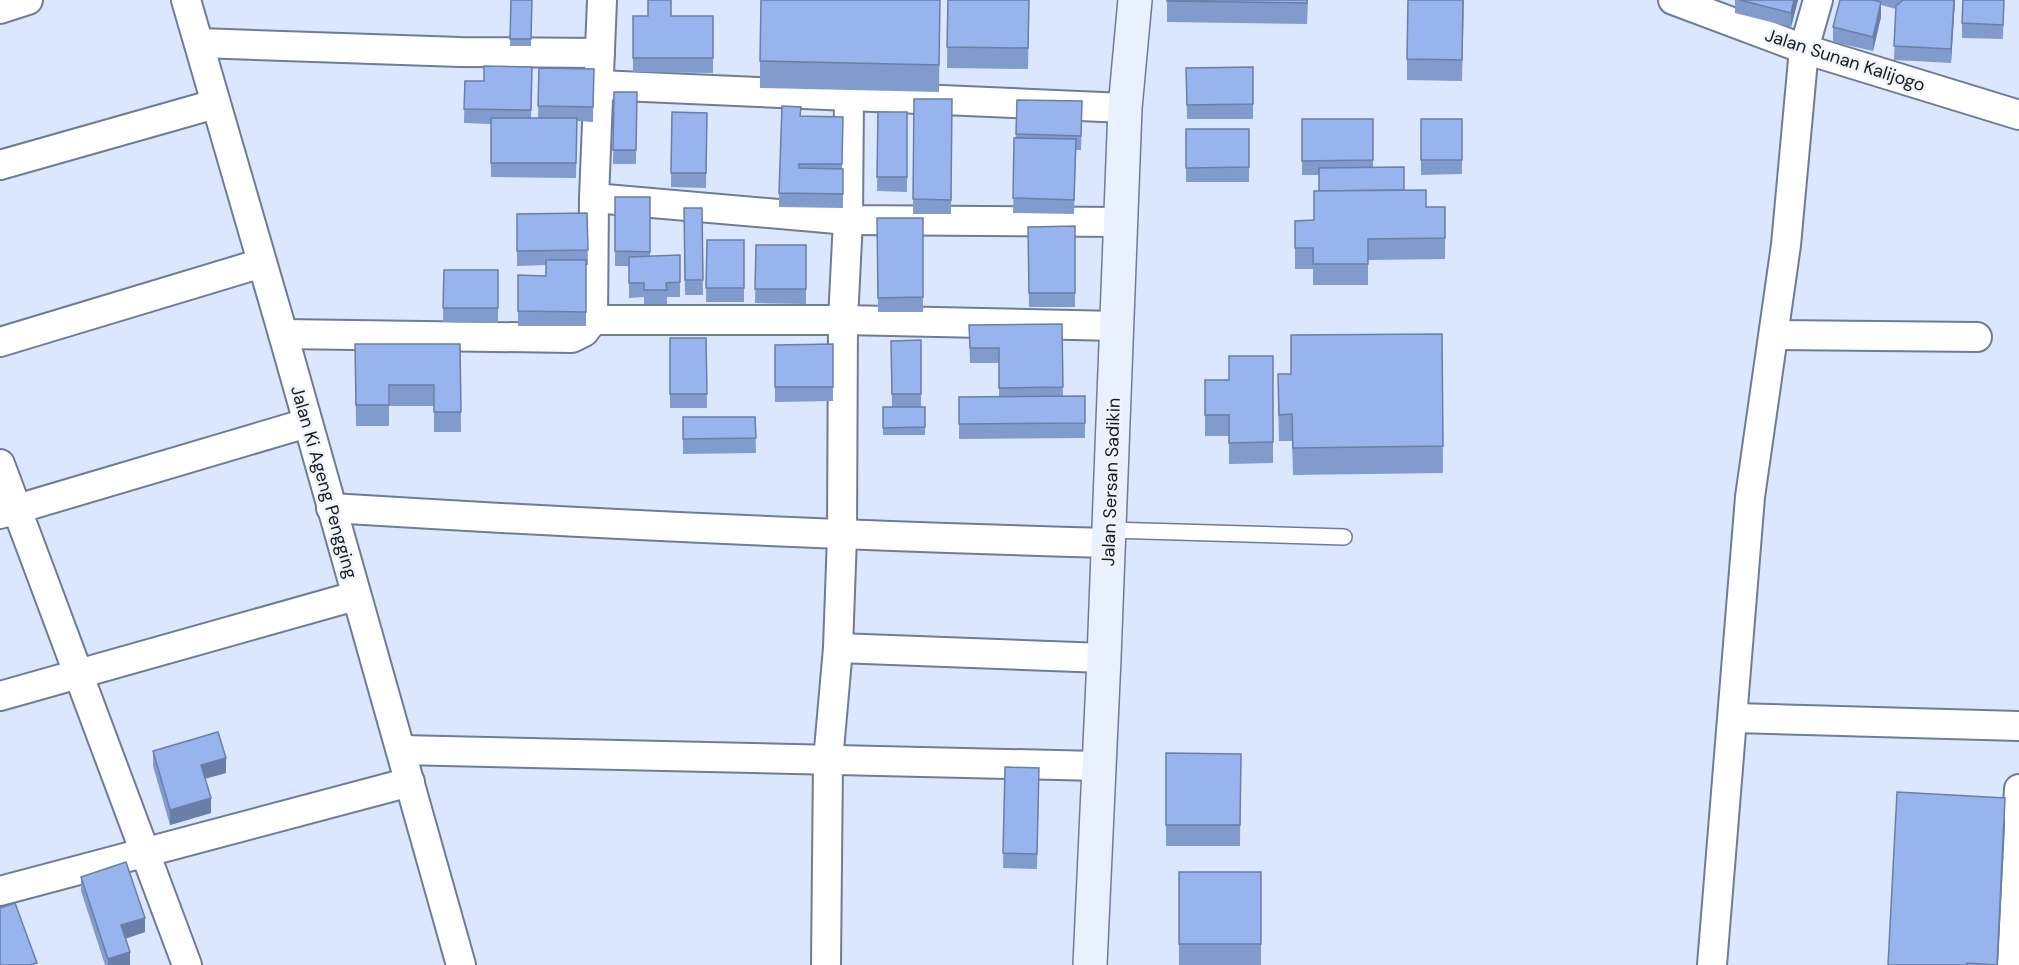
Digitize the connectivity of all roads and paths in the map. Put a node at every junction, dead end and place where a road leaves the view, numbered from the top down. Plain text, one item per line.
1 (28, 0) edge
2 (186, 0) edge
3 (603, 0) edge
4 (1135, 0) edge
5 (1673, 0) edge
6 (1818, 0) edge
7 (0, 9) edge
8 (199, 43) junction
9 (1804, 49) junction
10 (600, 53) junction
11 (598, 85) junction
12 (849, 96) junction
13 (215, 104) junction
14 (1125, 108) junction
15 (2019, 115) edge
16 (0, 165) edge
17 (594, 198) junction
18 (848, 220) junction
19 (1122, 222) junction
20 (262, 263) junction
21 (593, 320) junction
22 (843, 320) junction
23 (1117, 326) junction
24 (283, 334) junction
25 (1774, 335) junction
26 (1977, 337) dead end
27 (0, 342) edge
28 (307, 423) junction
29 (0, 464) edge
30 (331, 508) junction
31 (8, 512) edge
32 (842, 536) junction
33 (1109, 537) junction
34 (1344, 537) dead end
35 (355, 596) junction
36 (838, 648) junction
37 (1104, 658) junction
38 (79, 675) junction
39 (0, 696) edge
40 (1734, 718) junction
41 (2019, 726) edge
42 (401, 750) junction
43 (828, 761) junction
44 (1098, 766) junction
45 (410, 782) junction
46 (2019, 789) edge
47 (144, 852) junction
48 (0, 891) edge
49 (187, 965) edge
50 (461, 965) edge
51 (826, 965) edge
52 (1090, 965) edge
53 (1712, 965) edge
54 (2008, 965) edge

1 - 7 street
2 - 8 street, Jalan Ki Ageng Pengging
3 - 10 street
4 - 14 main road, Jalan Sersan Sadikin
5 - 9 street, Jalan Sunan Kalijogo
6 - 9 street
8 - 10 street
8 - 13 street, Jalan Ki Ageng Pengging
9 - 15 street, Jalan Sunan Kalijogo
9 - 25 street
10 - 11 street
11 - 12 street
11 - 17 street
12 - 14 street
12 - 18 street
13 - 16 street
13 - 20 street, Jalan Ki Ageng Pengging
14 - 19 main road, Jalan Sersan Sadikin
17 - 18 street
17 - 21 street
18 - 19 street
18 - 22 street
19 - 23 main road, Jalan Sersan Sadikin
20 - 24 street, Jalan Ki Ageng Pengging
20 - 27 street
21 - 22 street
21 - 24 street
22 - 23 street
22 - 32 street
23 - 33 main road, Jalan Sersan Sadikin
24 - 28 street, Jalan Ki Ageng Pengging
25 - 26 street
25 - 40 street
28 - 30 street, Jalan Ki Ageng Pengging
28 - 31 street
29 - 31 street
30 - 32 street
30 - 35 street, Jalan Ki Ageng Pengging
31 - 38 street
32 - 33 street
32 - 36 street
33 - 34 lane
33 - 37 main road, Jalan Sersan Sadikin
35 - 38 street
35 - 42 street, Jalan Ki Ageng Pengging
36 - 37 street
36 - 43 street
37 - 44 main road, Jalan Sersan Sadikin
38 - 39 street
38 - 47 street
40 - 41 street
40 - 53 street
42 - 43 street
42 - 45 street, Jalan Ki Ageng Pengging
43 - 44 street
43 - 51 street
44 - 52 main road, Jalan Sersan Sadikin
45 - 47 street
45 - 50 street, Jalan Ki Ageng Pengging
46 - 54 street
47 - 48 street
47 - 49 street

